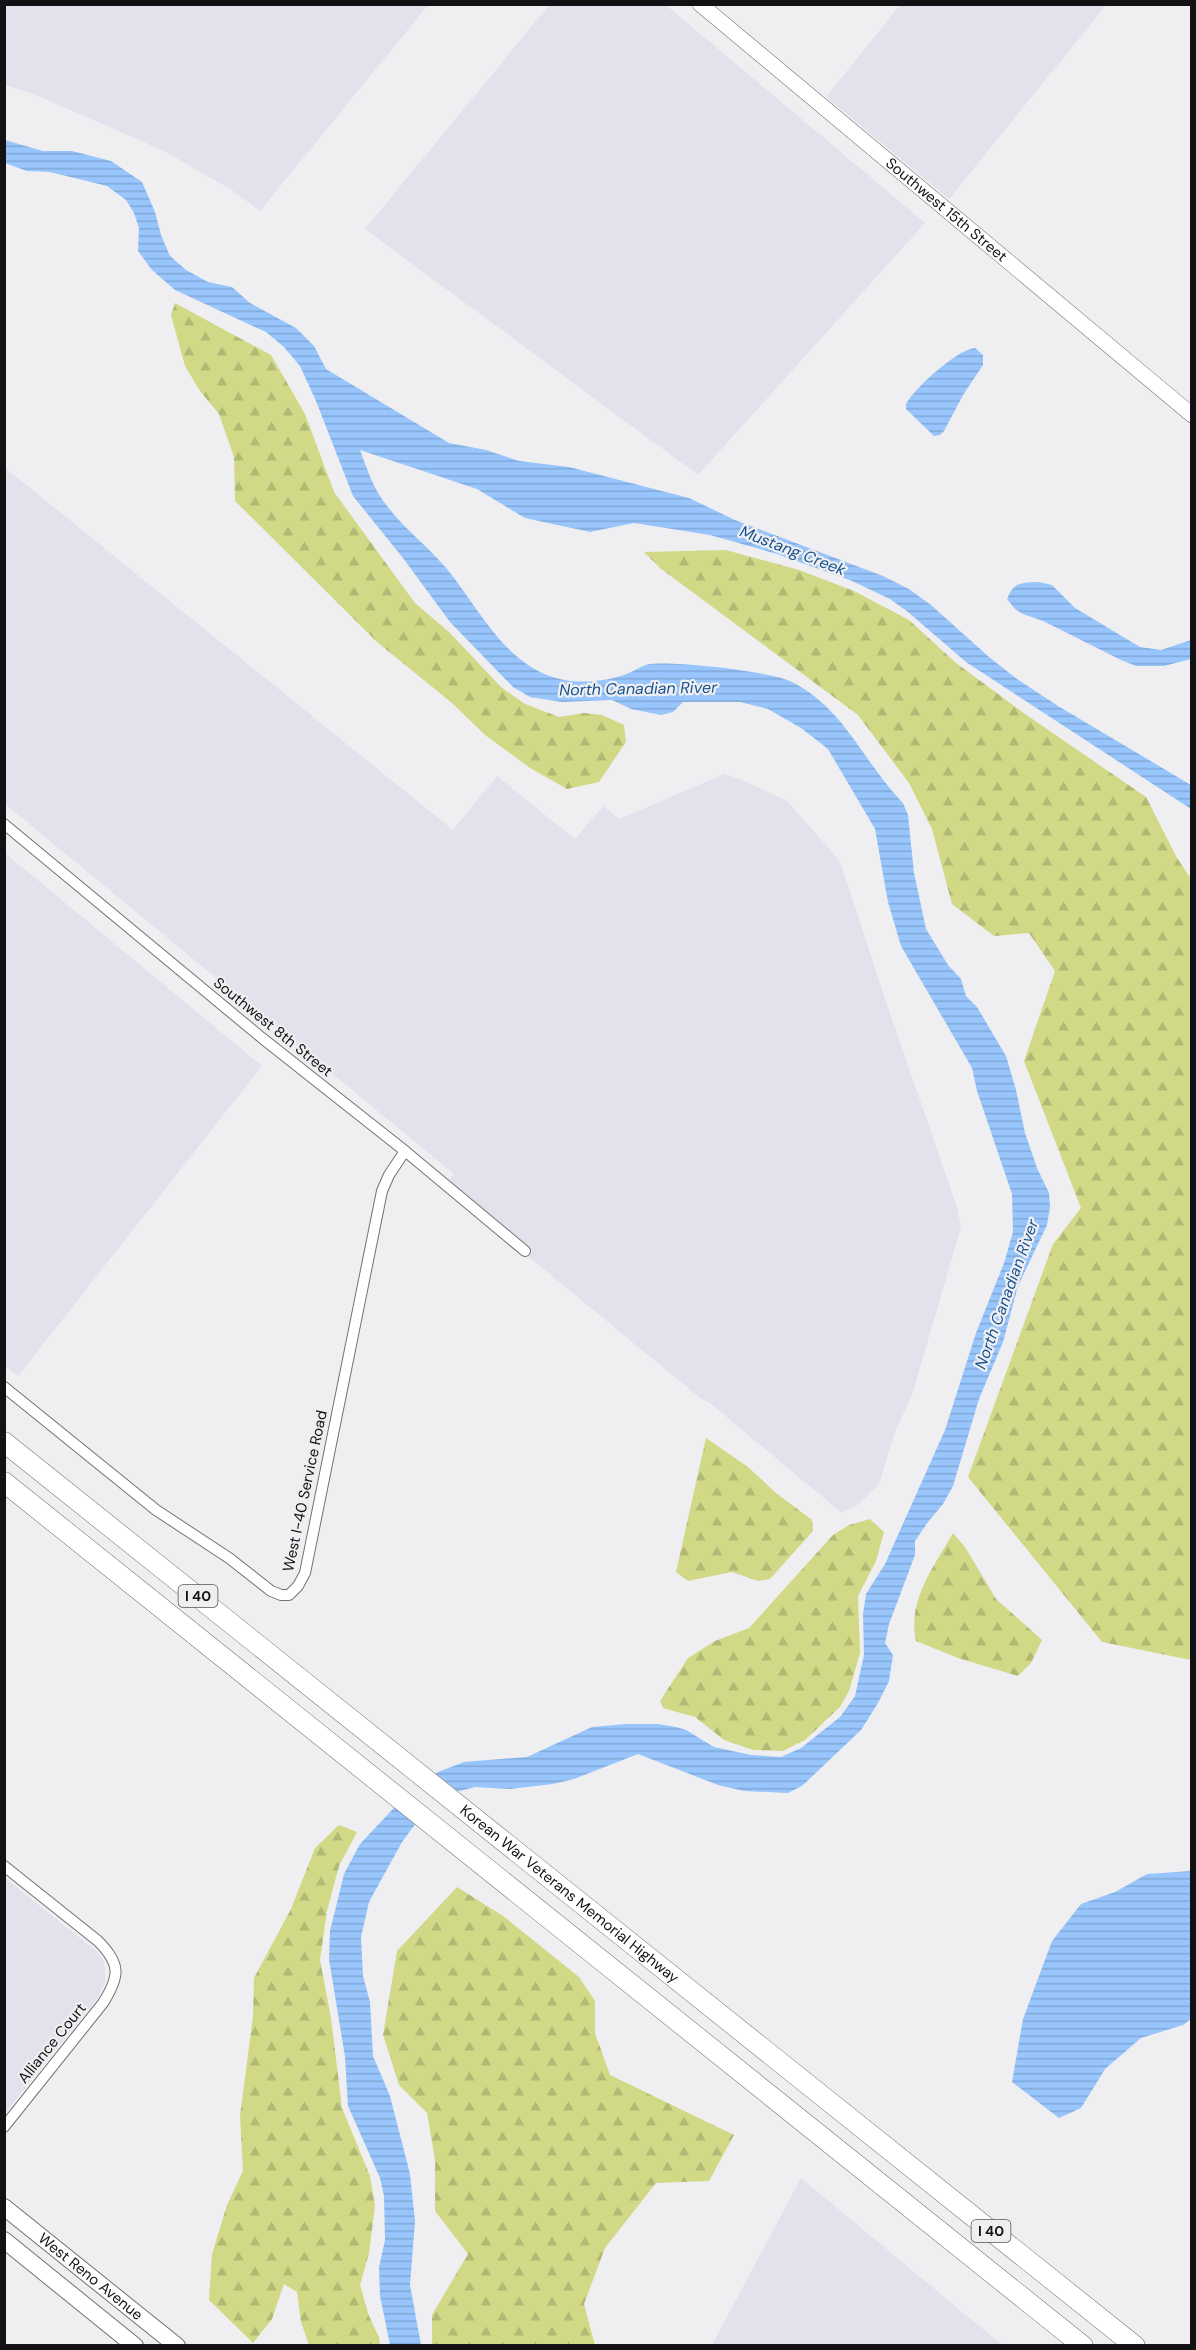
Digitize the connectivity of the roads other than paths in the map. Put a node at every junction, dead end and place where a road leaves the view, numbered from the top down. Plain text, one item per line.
1 (700, 4) edge
2 (1191, 414) edge
3 (4, 824) edge
4 (405, 1151) junction
5 (525, 1251) dead end
6 (4, 1387) edge
7 (4, 1442) edge
8 (4, 1482) edge
9 (4, 1866) edge
10 (4, 2127) edge
11 (4, 2207) edge
12 (4, 2240) edge
13 (135, 2346) edge
14 (177, 2346) edge
15 (1083, 2346) edge
16 (1135, 2346) edge

1 - 2 main road, Southwest 15th Street
3 - 4 street, Southwest 8th Street
4 - 5 street, Southwest 8th Street
4 - 6 street, West I-40 Service Road
7 - 16 highway, Korean War Veterans Memorial Highway / I 40
8 - 15 highway, Korean War Veterans Memorial Highway / I 40
9 - 10 street, Alliance Court
11 - 14 main road, West Reno Avenue
12 - 13 main road, West Reno Avenue

